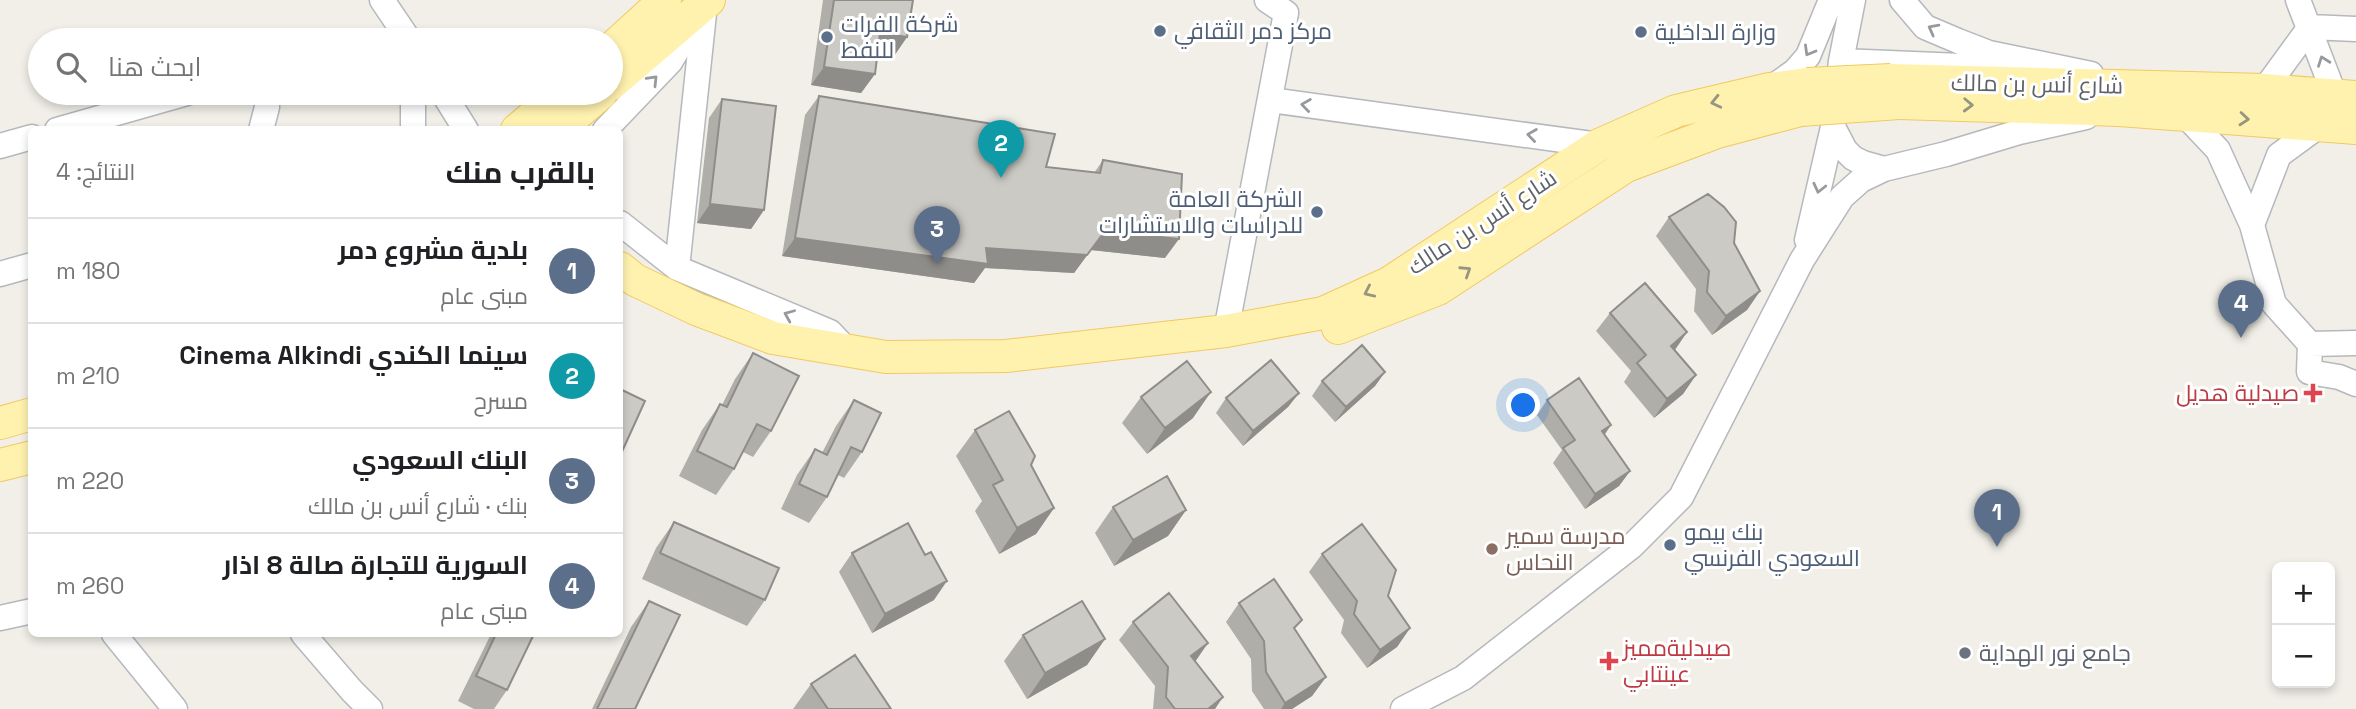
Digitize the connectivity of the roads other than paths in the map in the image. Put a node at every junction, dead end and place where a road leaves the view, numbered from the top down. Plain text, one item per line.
1 (666, 0) edge
2 (1267, 0) edge
3 (1831, 0) edge
4 (1853, 0) edge
5 (1902, 0) edge
6 (2298, 0) edge
7 (707, 2) edge
8 (386, 6) edge
9 (2310, 27) junction
10 (394, 28) edge
11 (401, 28) edge
12 (2356, 29) edge
13 (623, 38) edge
14 (1841, 61) junction
15 (2069, 72) junction
16 (623, 74) edge
17 (1769, 89) junction
18 (2264, 90) junction
19 (1895, 92) junction
20 (2346, 96) edge
21 (1804, 97) junction
22 (1270, 100) junction
23 (2186, 101) junction
24 (145, 105) edge
25 (267, 105) edge
26 (413, 105) edge
27 (450, 105) edge
28 (546, 105) edge
29 (587, 105) edge
30 (2120, 110) junction
31 (2319, 125) junction
32 (71, 126) edge
33 (262, 126) edge
34 (413, 126) edge
35 (464, 126) edge
36 (522, 126) edge
37 (563, 126) edge
38 (609, 126) edge
39 (1833, 127) junction
40 (2356, 128) edge
41 (28, 138) edge
42 (1599, 145) junction
43 (0, 146) edge
44 (1884, 169) junction
45 (623, 224) edge
46 (2252, 225) junction
47 (1802, 260) junction
48 (28, 266) edge
49 (677, 268) junction
50 (623, 270) edge
51 (0, 274) edge
52 (623, 294) edge
53 (1226, 331) junction
54 (2310, 344) junction
55 (2356, 344) edge
56 (846, 349) junction
57 (2356, 384) edge
58 (28, 415) edge
59 (0, 423) edge
60 (28, 458) edge
61 (0, 465) edge
62 (28, 612) edge
63 (0, 618) edge
64 (116, 637) edge
65 (306, 637) edge
66 (175, 709) edge
67 (370, 709) edge
68 (1403, 709) edge

1 - 13 main road
2 - 22 street
3 -> 17 street
4 - 14 street
15 -> 5 street
6 - 9 street
7 - 16 main road
38 -> 7 street
7 - 49 street
8 - 10 street
8 - 11 street
9 - 12 street
9 - 18 street
20 -> 9 street
14 - 15 street
14 - 39 street
15 - 23 street
17 - 21 main road, شارع أنس بن مالك
17 -> 42 main road, شارع أنس بن مالك
18 - 20 main road, شارع أنس بن مالك
18 - 23 main road, شارع أنس بن مالك
19 - 21 main road, شارع أنس بن مالك, bridge
19 - 23 main road, شارع أنس بن مالك
19 -> 30 main road, شارع أنس بن مالك
52 -> 21 main road, شارع أنس بن مالك
42 -> 22 street
22 - 53 street
23 - 30 main road, شارع أنس بن مالك
23 -> 31 main road, شارع أنس بن مالك
23 - 46 street
24 - 32 street
25 - 33 street
26 - 34 street
27 - 35 street
28 - 36 main road
29 - 37 main road
30 - 44 street
31 - 40 main road, شارع أنس بن مالك
31 - 46 street
39 - 44 street
39 -> 47 street
41 - 43 street
42 -> 53 main road, شارع أنس بن مالك
44 - 47 street
45 - 49 street
46 - 54 street
47 - 68 street
48 - 51 street
56 -> 49 street
50 - 56 main road, شارع أنس بن مالك
53 - 56 main road, شارع أنس بن مالك
54 - 55 street
54 - 57 street
58 - 59 main road
60 - 61 main road
62 - 63 street
64 - 66 street
65 - 67 street

